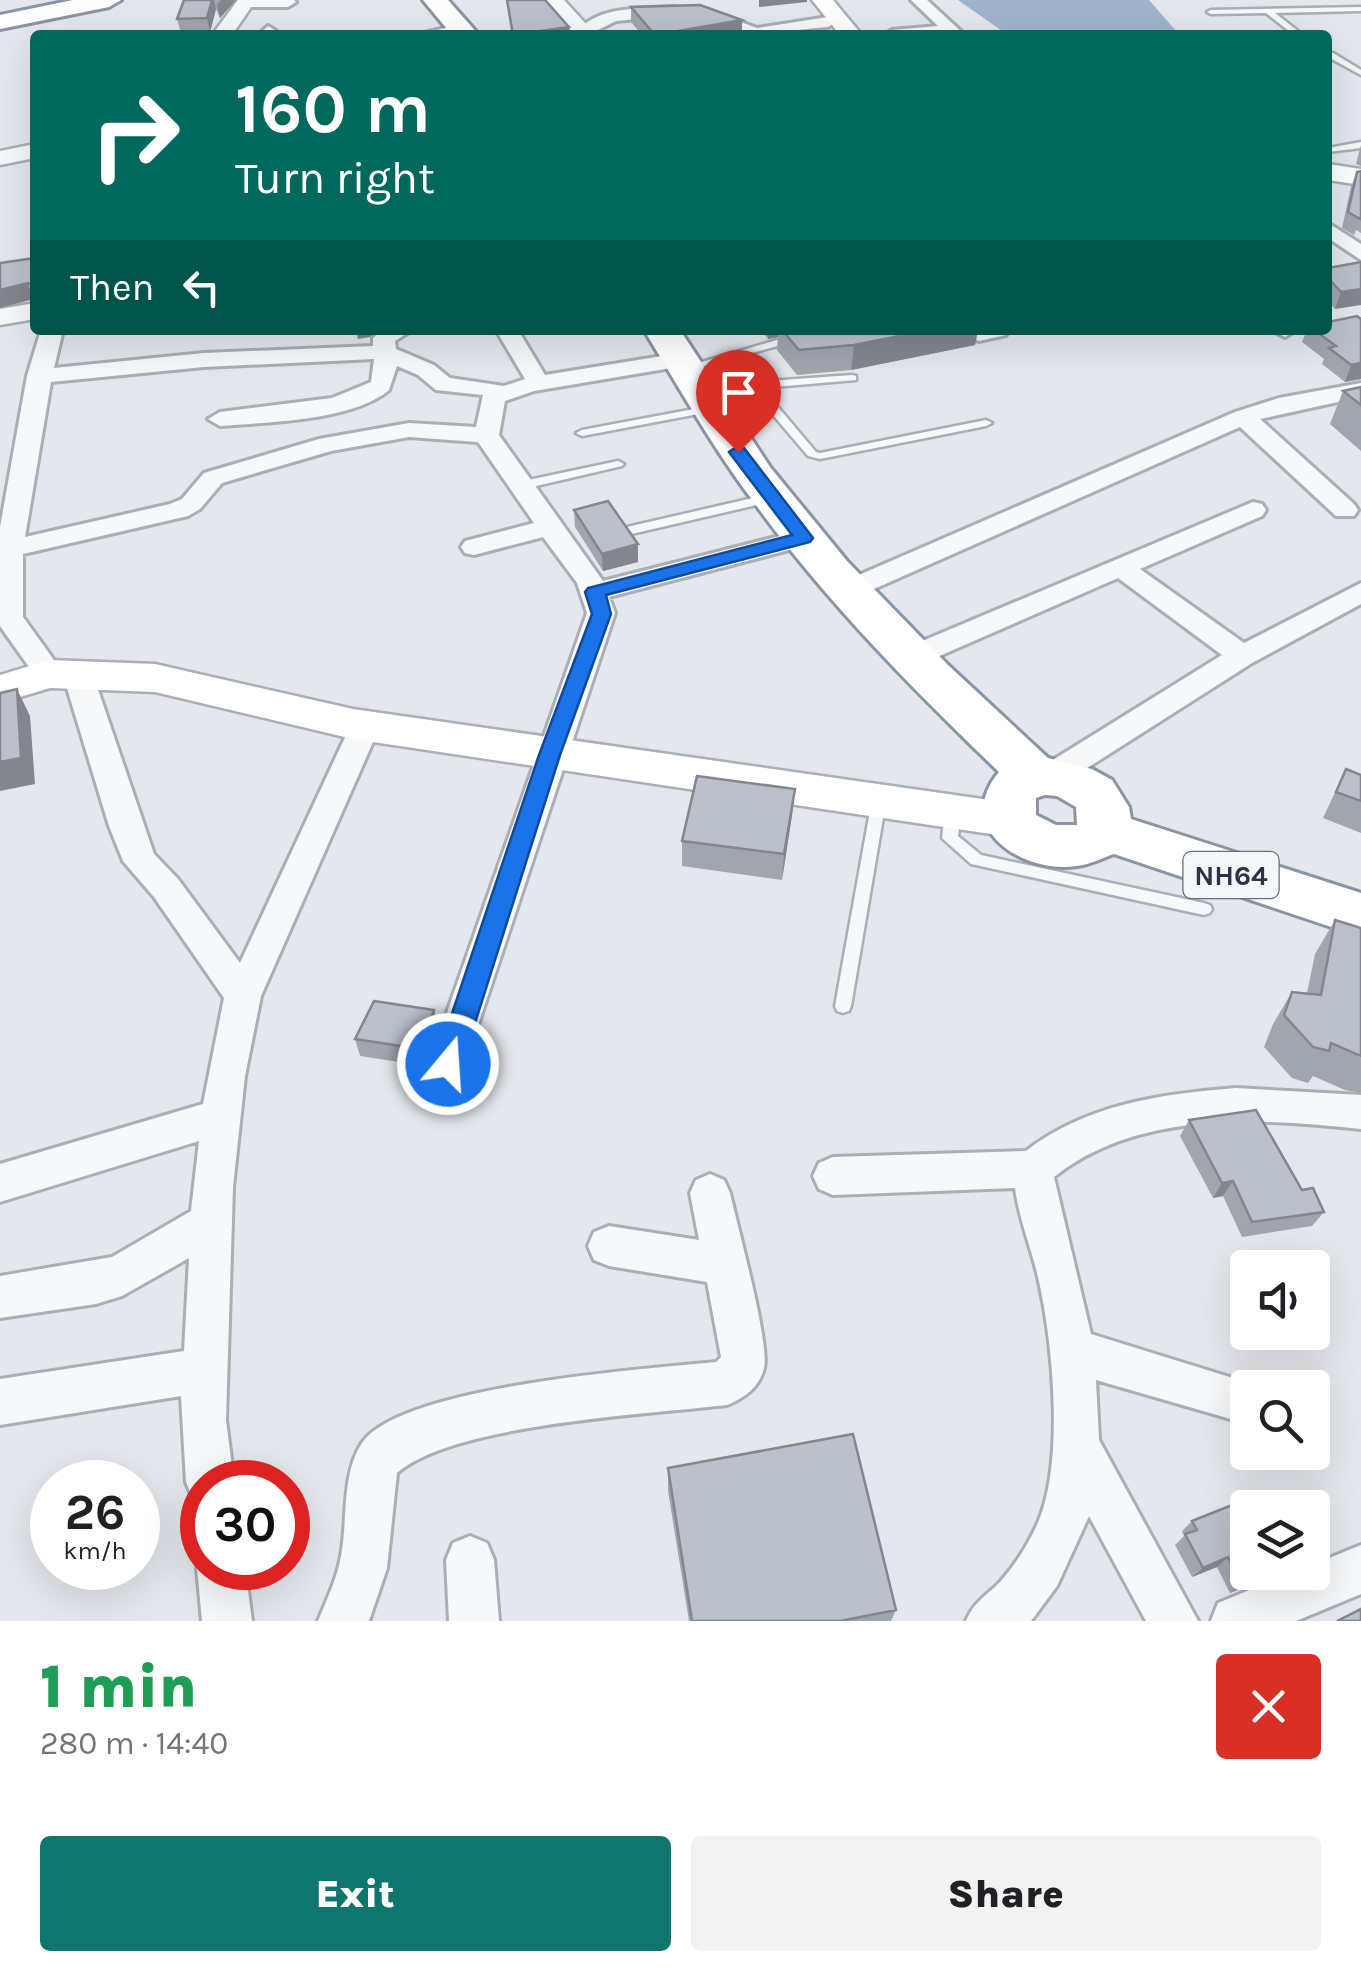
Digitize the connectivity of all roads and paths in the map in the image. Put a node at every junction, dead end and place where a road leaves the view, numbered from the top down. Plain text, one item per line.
1 (109, 0) edge
2 (436, 0) edge
3 (444, 0) edge
4 (554, 0) edge
5 (668, 0) edge
6 (810, 0) edge
7 (836, 0) edge
8 (918, 0) edge
9 (246, 1) edge
10 (288, 2) edge
11 (1361, 9) edge
12 (689, 11) junction
13 (1268, 11) junction
14 (1211, 12) dead end
15 (828, 14) edge
16 (0, 22) edge
17 (226, 30) edge
18 (462, 30) edge
19 (581, 30) edge
20 (587, 30) edge
21 (748, 30) edge
22 (774, 30) edge
23 (951, 30) edge
24 (1293, 30) edge
25 (1332, 56) edge
26 (1361, 73) edge
27 (1361, 145) edge
28 (1332, 149) edge
29 (30, 152) edge
30 (0, 158) edge
31 (1332, 172) edge
32 (1361, 176) edge
33 (1332, 234) edge
34 (1355, 260) edge
35 (30, 312) edge
36 (0, 317) edge
37 (51, 335) edge
38 (390, 335) edge
39 (509, 335) edge
40 (777, 343) dead end
41 (385, 352) junction
42 (39, 376) junction
43 (706, 377) edge
44 (852, 378) dead end
45 (539, 384) junction
46 (1361, 390) edge
47 (499, 392) junction
48 (1243, 417) junction
49 (220, 419) dead end
50 (986, 422) dead end
51 (582, 432) dead end
52 (487, 435) junction
53 (618, 464) dead end
54 (8, 473) edge
55 (519, 486) junction
56 (771, 497) junction
57 (1253, 510) dead end
58 (1345, 510) dead end
59 (543, 519) junction
60 (628, 531) edge
61 (469, 536) dead end
62 (5, 537) edge
63 (803, 538) junction
64 (1120, 567) junction
65 (2, 584) edge
66 (848, 590) junction
67 (595, 592) junction
68 (1361, 592) edge
69 (1242, 656) junction
70 (911, 657) junction
71 (38, 659) edge
72 (0, 688) edge
73 (366, 726) junction
74 (550, 755) junction
75 (1033, 791) junction
76 (879, 800) junction
77 (953, 810) junction
78 (1084, 844) junction
79 (1361, 888) edge
80 (1204, 910) dead end
81 (1361, 915) edge
82 (243, 996) junction
83 (843, 1006) dead end
84 (448, 1064) dead end
85 (1361, 1112) edge
86 (222, 1116) junction
87 (1034, 1169) junction
88 (832, 1176) dead end
89 (0, 1183) edge
90 (710, 1193) dead end
91 (213, 1221) junction
92 (608, 1246) dead end
93 (725, 1264) junction
94 (0, 1297) edge
95 (1070, 1350) junction
96 (206, 1370) junction
97 (1230, 1397) edge
98 (0, 1402) edge
99 (1074, 1442) junction
100 (208, 1460) edge
101 (470, 1560) dead end
102 (1361, 1569) edge
103 (224, 1590) edge
104 (1003, 1618) edge
105 (228, 1621) edge
106 (343, 1621) edge
107 (474, 1621) edge
108 (1173, 1621) edge
109 (1236, 1621) edge

1 - 16 highway
2 - 3 street
2 - 18 highway
4 - 19 street
5 - 12 street
6 - 15 main road
7 - 15 lane
8 - 23 street
9 - 10 street
9 - 17 street
11 - 13 lane
12 - 20 street
12 - 21 street
13 - 14 lane
13 - 24 lane
15 - 22 street
25 - 26 lane
27 - 28 lane
29 - 30 street
31 - 32 main road
33 - 34 street
35 - 36 street
37 - 42 street
38 - 41 street
39 - 45 street
40 - 43 lane
41 - 42 street
41 - 47 street
41 - 49 street
42 - 54 street
43 - 44 lane
43 - 45 street
43 - 50 lane
43 - 51 lane
43 - 56 highway, NH64
45 - 47 street
46 - 48 street
47 - 52 street
48 - 58 street
48 - 66 street
52 - 55 street
52 - 62 street
53 - 55 lane
54 - 62 street
55 - 59 street
56 - 60 lane
56 - 63 highway, NH64
57 - 64 street
59 - 61 street
59 - 67 street
62 - 65 street
63 - 66 highway, NH64
63 - 67 street
64 - 69 street
64 - 70 street
65 - 71 street
66 - 70 highway, NH64
67 - 74 street
68 - 69 street
69 - 75 street
70 - 75 highway, NH64
71 - 72 main road
71 - 73 main road
71 - 82 street
73 - 74 main road
73 - 82 street
74 - 76 main road
74 - 84 street
75 - 77 main road
75 - 78 highway, NH64
75 - 78 highway, NH64
76 - 77 main road
76 - 83 lane
77 - 78 lane
78 - 79 highway, NH64
78 - 80 lane
78 - 81 highway, NH64
82 - 86 street
85 - 87 street
86 - 89 street
86 - 91 street
87 - 88 street
87 - 95 street
90 - 93 street
91 - 94 street
91 - 96 street
92 - 93 street
93 - 106 street
95 - 97 street
95 - 99 street
96 - 98 street
96 - 100 street
99 - 104 street
99 - 108 street
101 - 107 street
102 - 109 street
103 - 105 street

